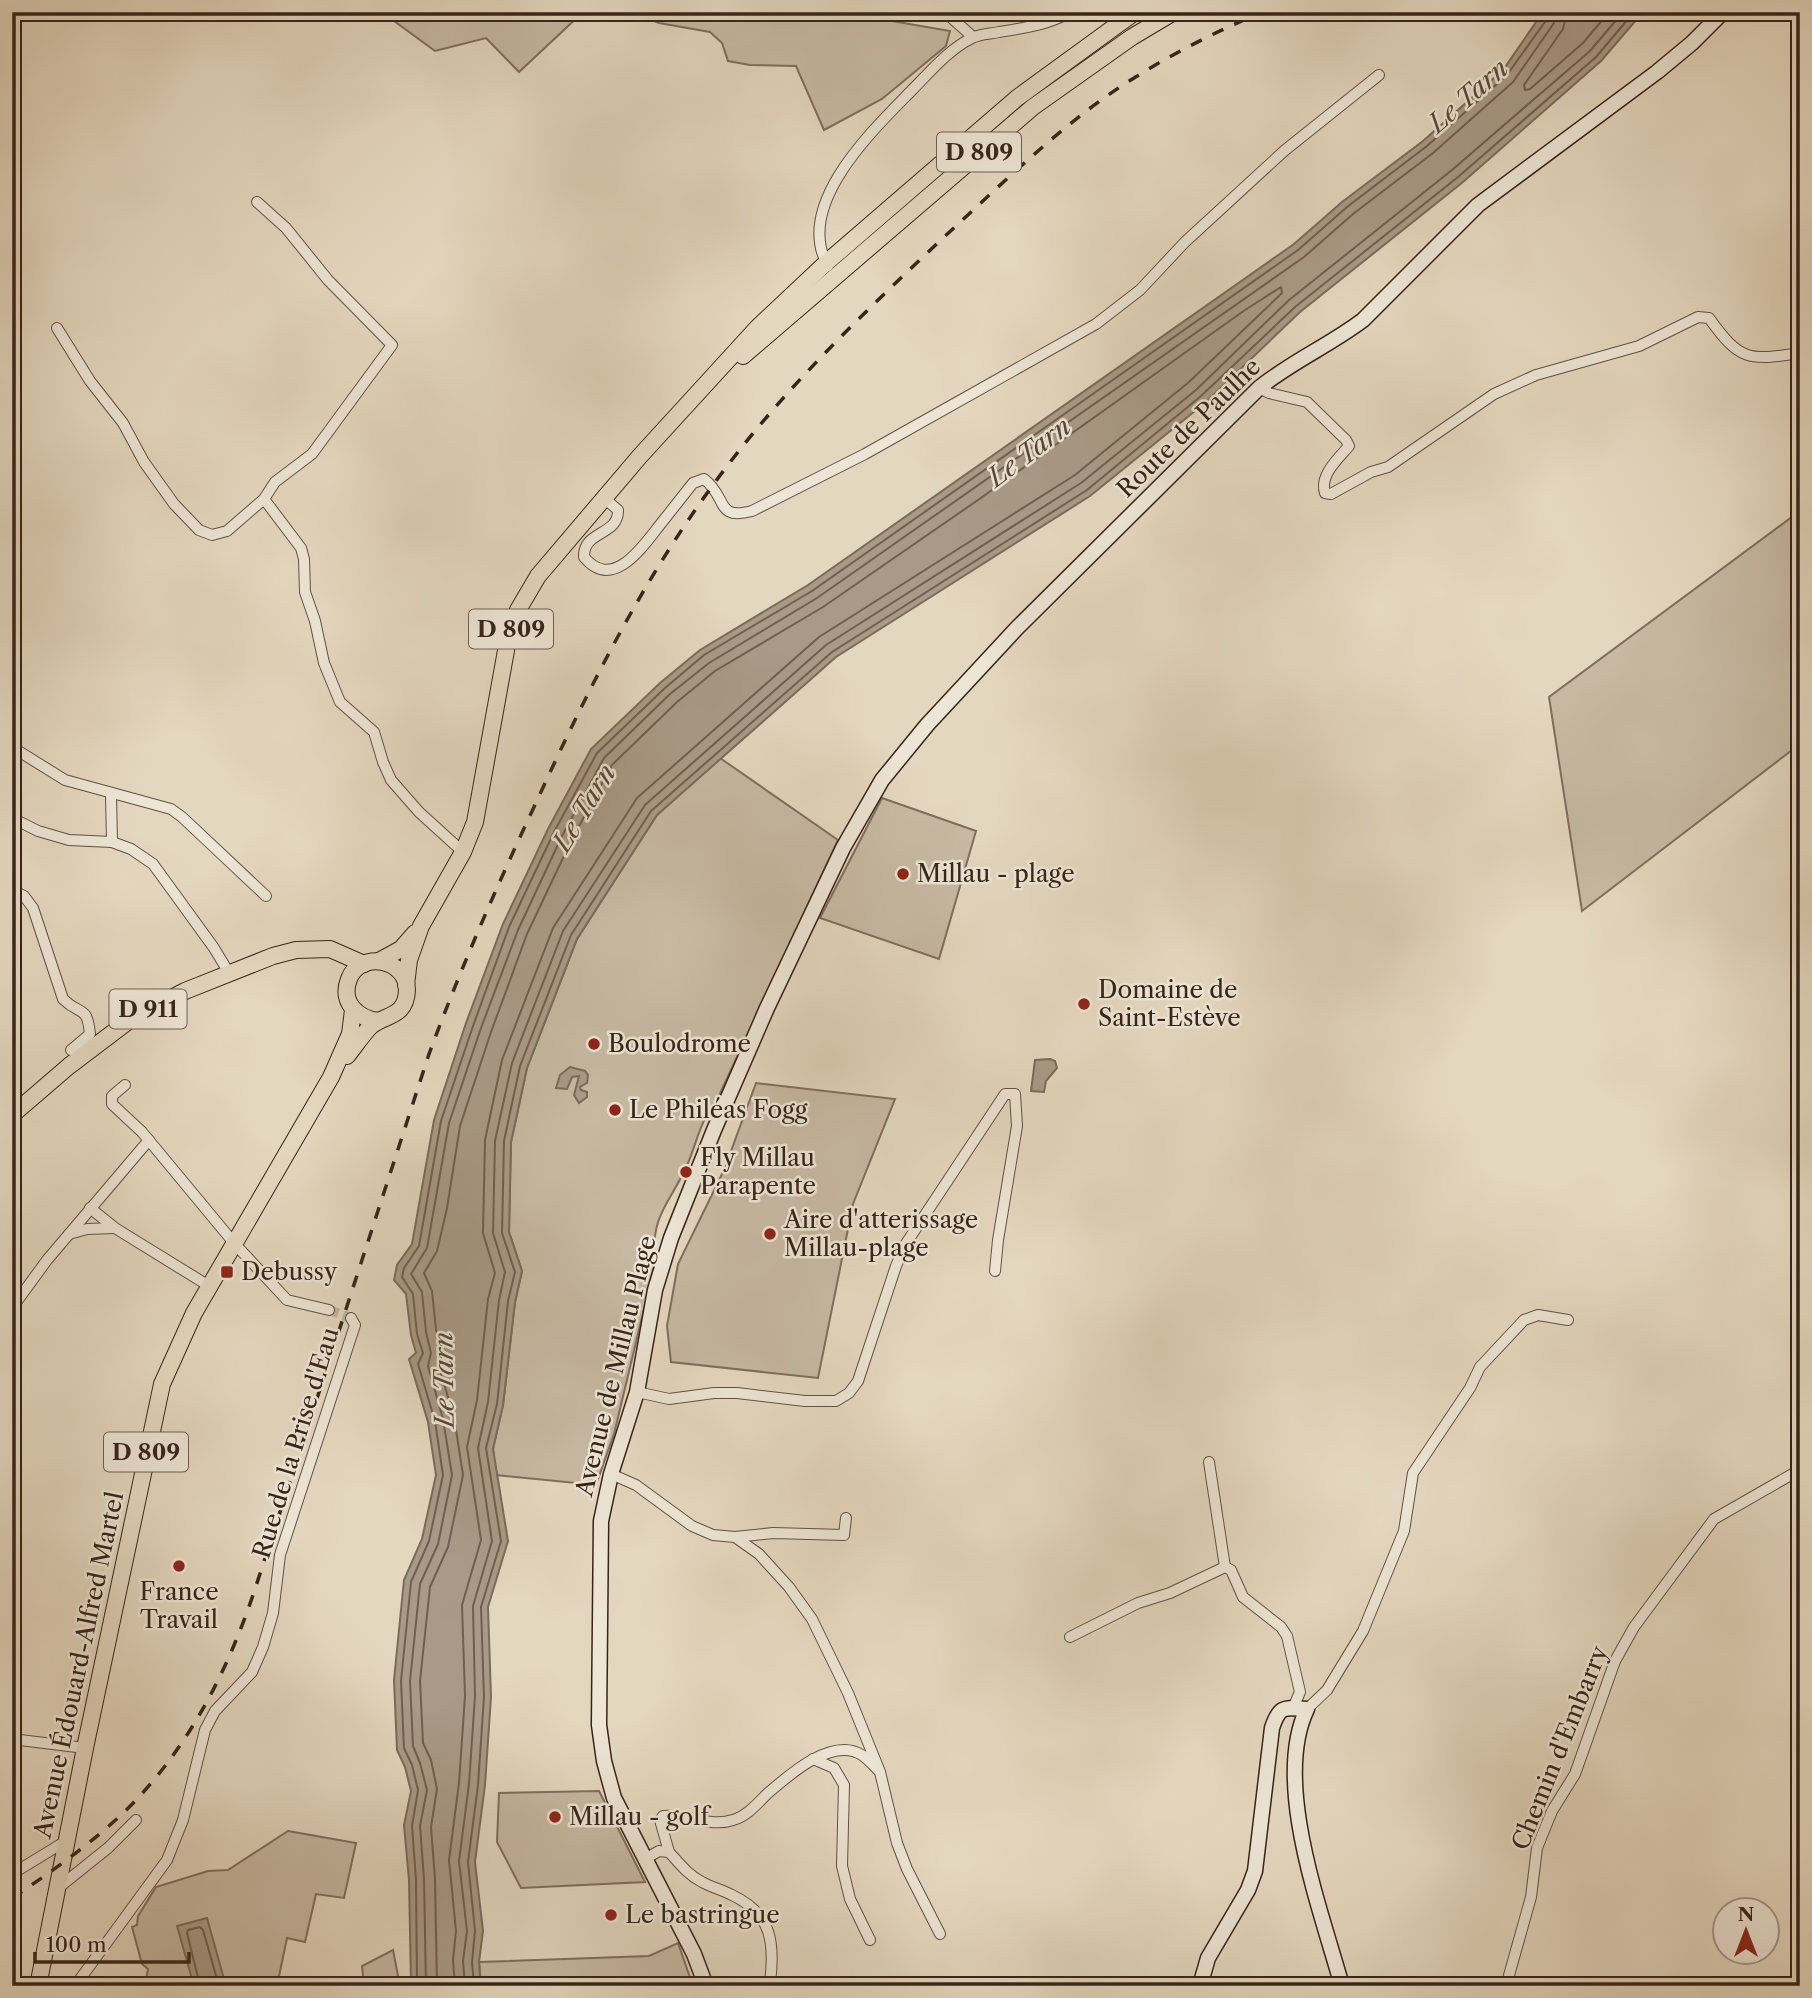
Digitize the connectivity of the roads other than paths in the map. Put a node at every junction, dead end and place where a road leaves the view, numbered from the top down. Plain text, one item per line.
1 (945, 12) edge
2 (1070, 12) edge
3 (1135, 12) edge
4 (1174, 12) edge
5 (1723, 12) edge
6 (973, 37) junction
7 (1379, 75) dead end
8 (257, 202) dead end
9 (827, 263) junction
10 (57, 328) dead end
11 (1800, 353) edge
12 (1259, 388) junction
13 (604, 498) junction
14 (264, 499) junction
15 (12, 747) edge
16 (882, 780) joint
17 (111, 795) junction
18 (12, 818) edge
19 (112, 842) junction
20 (463, 852) junction
21 (12, 890) edge
22 (266, 896) dead end
23 (421, 926) junction
24 (309, 950) junction
25 (372, 962) junction
26 (229, 973) junction
27 (348, 982) junction
28 (406, 985) junction
29 (353, 1010) junction
30 (378, 1021) junction
31 (71, 1050) dead end
32 (331, 1077) junction
33 (125, 1085) dead end
34 (12, 1115) edge
35 (149, 1140) junction
36 (90, 1208) junction
37 (115, 1228) junction
38 (69, 1234) junction
39 (234, 1243) junction
40 (995, 1271) dead end
41 (209, 1286) junction
42 (12, 1308) edge
43 (329, 1310) tunnel mouth
44 (351, 1318) dead end
45 (1568, 1320) dead end
46 (637, 1392) junction
47 (1209, 1462) dead end
48 (1796, 1472) dead end
49 (611, 1474) junction
50 (846, 1518) dead end
51 (735, 1537) junction
52 (1225, 1567) junction
53 (1070, 1637) dead end
54 (1300, 1709) junction
55 (12, 1739) edge
56 (85, 1748) junction
57 (813, 1759) junction
58 (880, 1772) junction
59 (136, 1820) dead end
60 (66, 1841) junction
61 (669, 1852) junction
62 (645, 1859) junction
63 (12, 1874) edge
64 (57, 1888) junction
65 (940, 1934) dead end
66 (870, 1941) dead end
67 (770, 1983) dead end
68 (38, 1986) edge
69 (75, 1986) edge
70 (706, 1986) edge
71 (1200, 1986) edge
72 (1342, 1986) edge
73 (1506, 1986) edge

1 - 6 street
2 - 6 street
3 - 9 main road, D 809
4 - 9 main road, D 809
5 - 12 street, Route de Paulhe
6 - 9 street
7 - 13 street
8 - 14 street
9 - 13 main road, D 809
10 - 14 street
11 - 12 street
12 - 16 street, Route de Paulhe
13 - 20 main road, D 809
14 - 20 street
15 - 17 street
16 - 46 street, Avenue de Millau Plage
17 - 19 street
17 - 22 street
18 - 19 street
19 - 26 street
20 - 23 main road, D 809
21 - 31 street
23 - 25 main road, D 809
23 - 28 main road, D 809
24 - 25 main road, D 911
24 - 26 main road, D 911
24 - 27 main road
25 - 27 main road
25 - 28 main road
26 - 34 main road, D 911
27 - 29 main road
28 - 30 main road
29 - 30 main road
29 - 32 main road, Avenue Édouard-Alfred Martel / D 809
30 - 32 main road, Avenue Édouard-Alfred Martel / D 809
32 - 39 main road, Avenue Édouard-Alfred Martel / D 809
33 - 35 street
35 - 36 street
35 - 39 street
36 - 37 street
36 - 38 street
37 - 38 street
37 - 41 street
38 - 42 street
39 - 41 main road, Avenue Édouard-Alfred Martel / D 809
39 - 43 street
40 - 46 street
41 - 56 main road, Avenue Édouard-Alfred Martel / D 809
44 - 69 street, Rue de la Prise d'Eau
45 - 54 street
46 - 49 street, Avenue de Millau Plage
47 - 52 street
48 - 73 street, Chemin d'Embarry
49 - 51 street
49 - 62 street, Avenue de Millau Plage
50 - 51 street
51 - 58 street
52 - 53 street
52 - 54 street
54 - 71 street
54 - 72 street
55 - 56 street
56 - 60 main road, Avenue Édouard-Alfred Martel / D 809
57 - 58 street
57 - 61 street
57 - 66 street
58 - 65 street
59 - 64 street
60 - 63 street
60 - 64 main road, Avenue Édouard-Alfred Martel / D 809
61 - 62 street
61 - 67 street
62 - 70 street, Avenue de Millau Plage
64 - 68 main road, D 809

